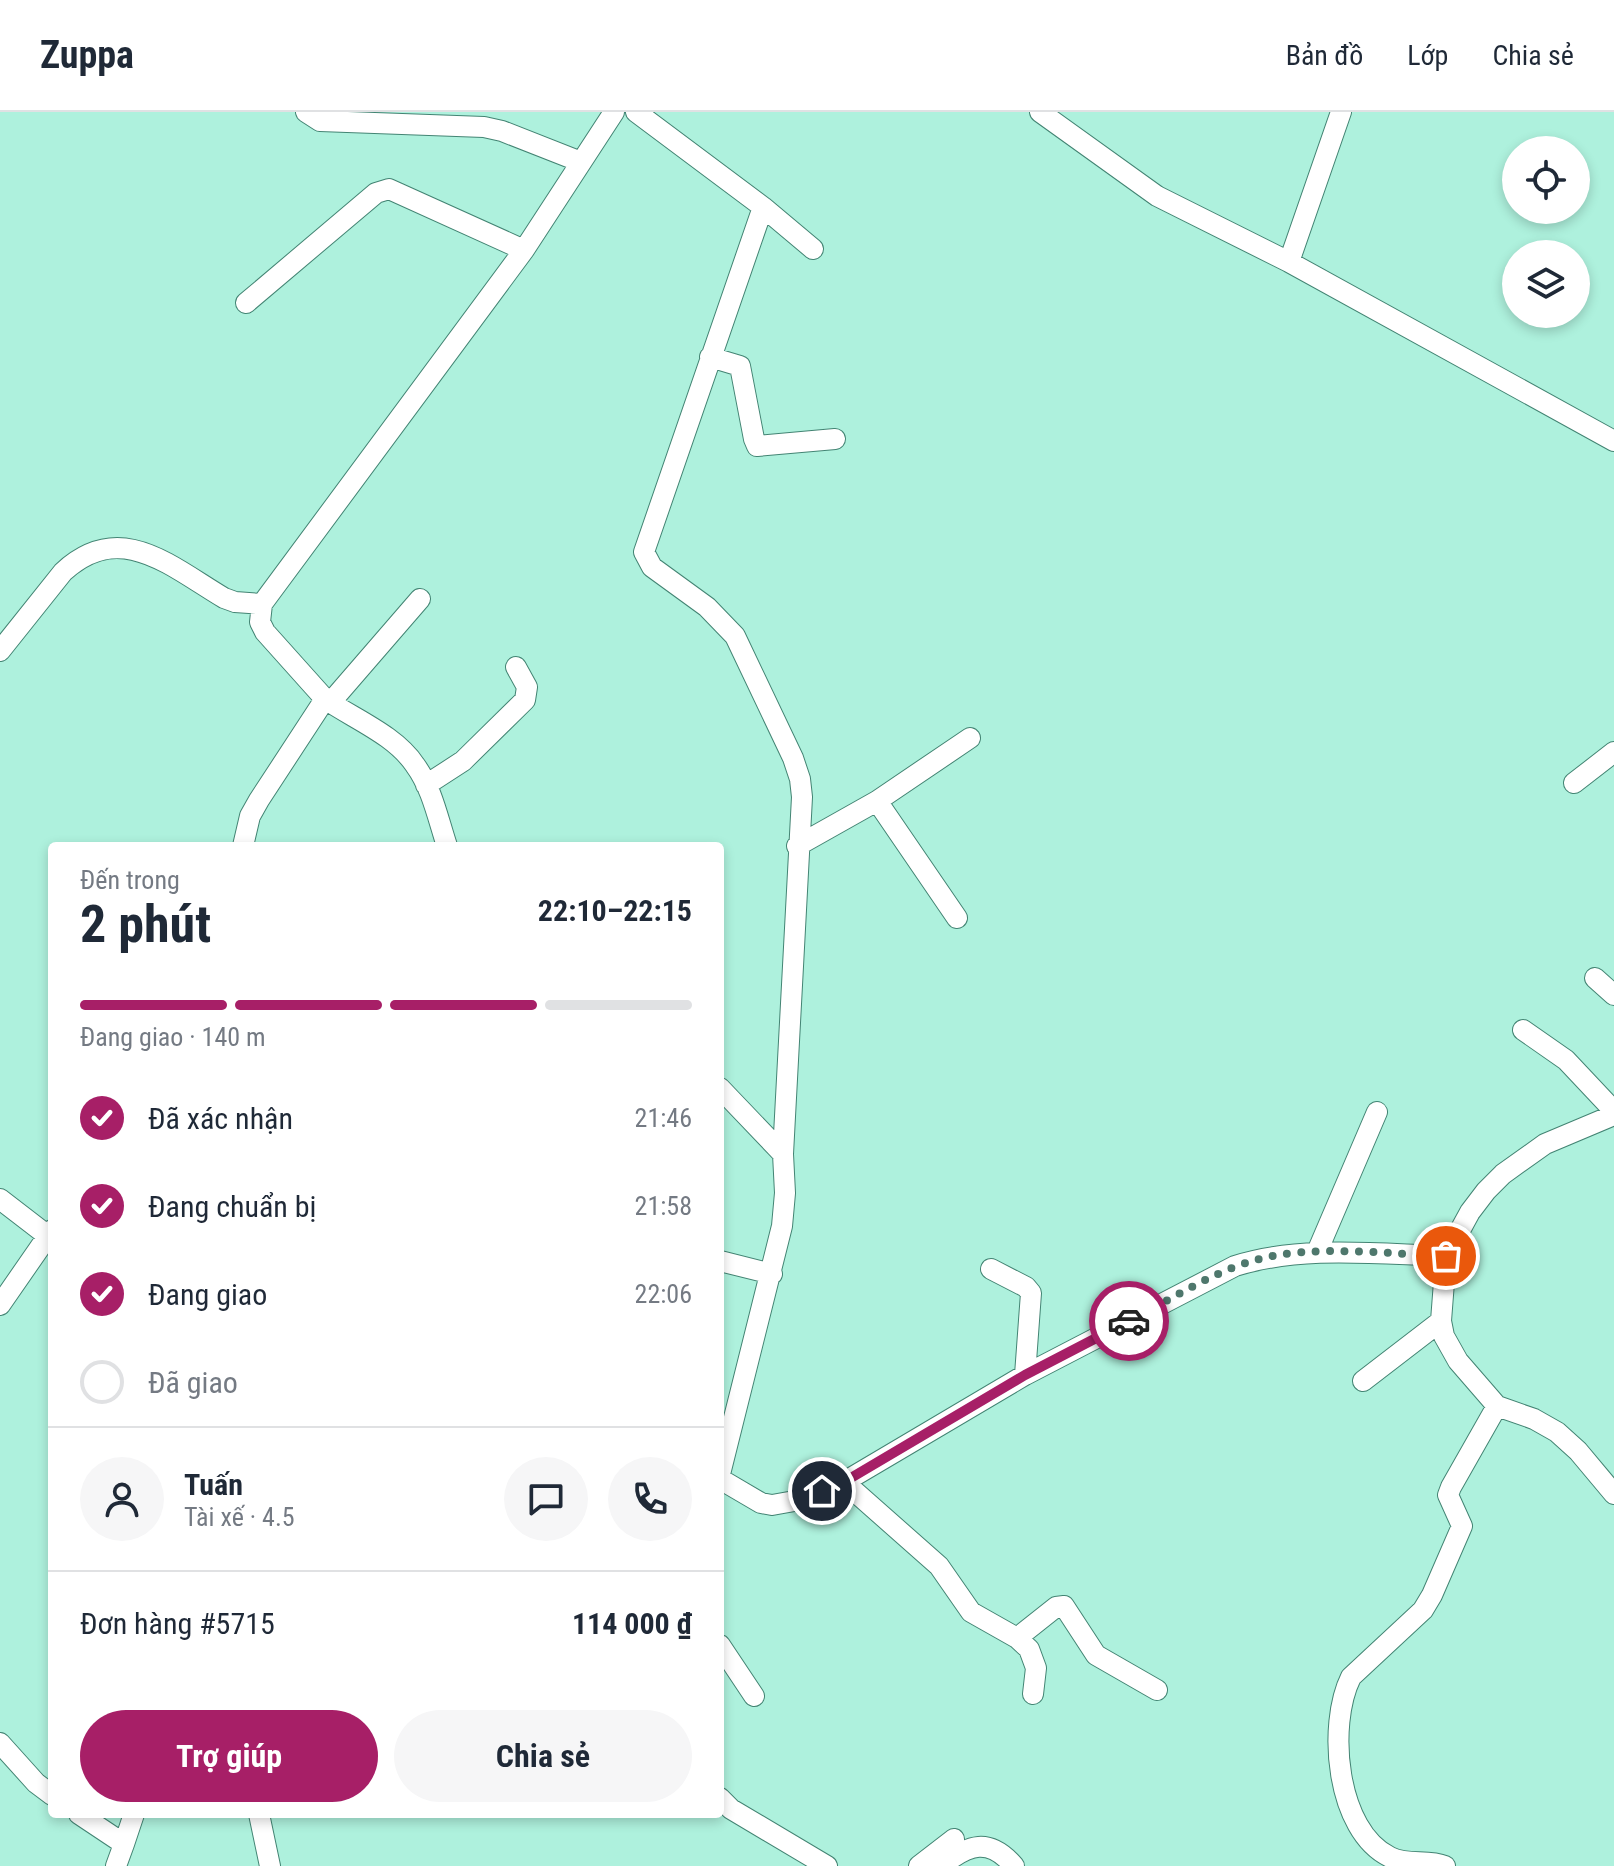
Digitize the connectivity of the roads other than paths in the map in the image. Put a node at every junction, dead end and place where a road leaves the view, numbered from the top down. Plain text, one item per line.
1 (306, 112) edge
2 (614, 112) edge
3 (636, 112) edge
4 (1040, 112) edge
5 (1341, 112) edge
6 (581, 162) junction
7 (763, 207) junction
8 (813, 249) dead end
9 (524, 250) junction
10 (1289, 262) junction
11 (246, 303) dead end
12 (710, 357) junction
13 (1612, 435) edge
14 (835, 439) dead end
15 (420, 599) dead end
16 (262, 604) junction
17 (0, 651) edge
18 (516, 667) dead end
19 (328, 701) junction
20 (970, 738) dead end
21 (1614, 752) edge
22 (1574, 783) dead end
23 (426, 785) junction
24 (877, 801) junction
25 (244, 842) edge
26 (446, 842) edge
27 (797, 846) junction
28 (957, 918) dead end
29 (1595, 978) dead end
30 (1614, 995) edge
31 (1523, 1030) dead end
32 (724, 1092) edge
33 (1377, 1112) dead end
34 (1614, 1113) edge
35 (783, 1154) junction
36 (0, 1199) edge
37 (48, 1232) edge
38 (48, 1236) edge
39 (1317, 1252) junction
40 (1446, 1256) junction
41 (724, 1262) edge
42 (991, 1269) dead end
43 (772, 1274) junction
44 (0, 1305) edge
45 (1441, 1321) junction
46 (1025, 1375) junction
47 (1363, 1381) dead end
48 (1497, 1406) junction
49 (724, 1460) edge
50 (724, 1479) edge
51 (844, 1482) junction
52 (1614, 1494) edge
53 (1017, 1638) junction
54 (724, 1651) edge
55 (1157, 1690) dead end
56 (1033, 1694) dead end
57 (754, 1696) dead end
58 (0, 1743) edge
59 (48, 1792) edge
60 (724, 1802) edge
61 (85, 1818) edge
62 (133, 1818) edge
63 (260, 1818) edge
64 (954, 1839) dead end
65 (124, 1844) junction
66 (116, 1866) edge
67 (270, 1866) edge
68 (827, 1866) edge
69 (919, 1866) edge
70 (941, 1866) edge
71 (1014, 1866) edge
72 (1445, 1866) edge

1 - 6 street
2 - 6 street
3 - 7 street
4 - 10 street
5 - 10 street
6 - 9 street
7 - 8 street
7 - 12 street
9 - 11 street
9 - 16 street
10 - 13 street
12 - 14 street
12 - 27 street
15 - 19 street
16 - 17 street
16 - 19 street
18 - 23 street
19 - 23 street
19 - 25 street
20 - 24 street
21 - 22 street
23 - 26 street
24 - 27 street
24 - 28 street
27 - 35 street
29 - 30 street
31 - 34 street
32 - 35 street
33 - 39 street
34 - 40 street
35 - 43 street
36 - 37 street
38 - 44 street
39 - 40 street
39 - 46 street
40 - 45 street
41 - 43 street
42 - 46 street
43 - 49 street
45 - 47 street
45 - 48 street
46 - 51 street
48 - 52 street
48 - 72 street
50 - 51 street
51 - 53 street
53 - 55 street
53 - 56 street
54 - 57 street
58 - 59 street
60 - 68 street
61 - 65 street
62 - 65 street
63 - 67 street
64 - 69 street
65 - 66 street
70 - 71 street

